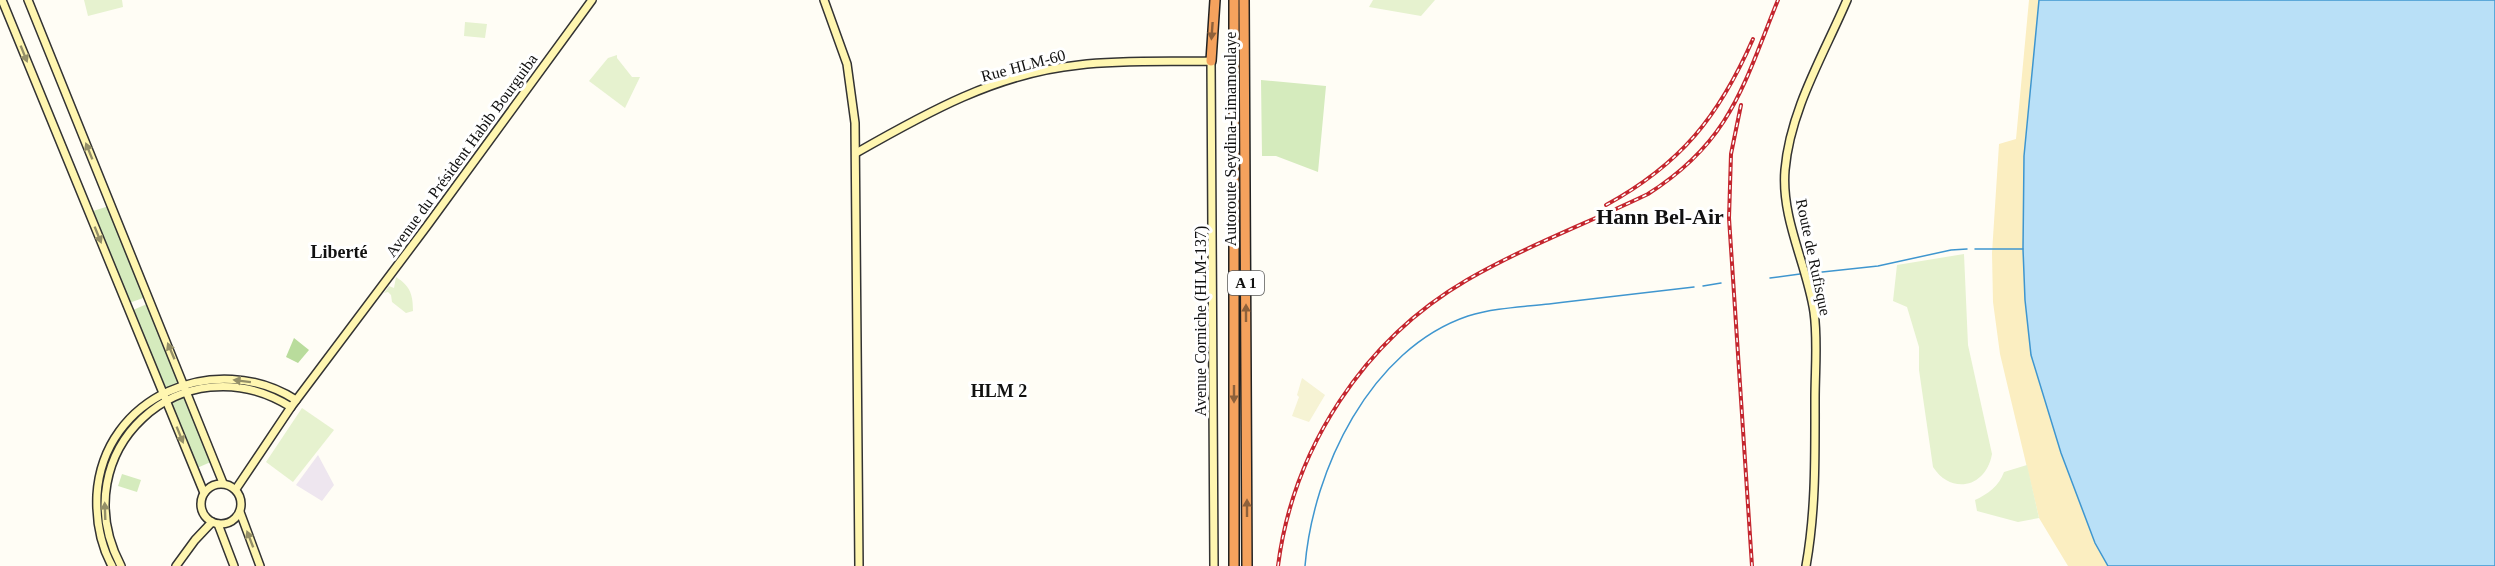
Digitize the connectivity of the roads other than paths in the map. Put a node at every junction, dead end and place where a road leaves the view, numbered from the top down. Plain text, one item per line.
1 (2, 0) edge
2 (28, 0) edge
3 (592, 0) edge
4 (824, 0) edge
5 (1215, 0) edge
6 (1234, 0) edge
7 (1244, 0) edge
8 (1847, 0) edge
9 (1211, 61) junction
10 (856, 153) junction
11 (186, 388) junction
12 (164, 397) junction
13 (296, 400) junction
14 (291, 407) junction
15 (229, 486) junction
16 (204, 493) junction
17 (240, 512) junction
18 (205, 517) junction
19 (215, 523) junction
20 (195, 540) junction
21 (112, 566) edge
22 (121, 566) edge
23 (176, 566) edge
24 (234, 566) edge
25 (260, 566) edge
26 (859, 566) edge
27 (1214, 566) edge
28 (1234, 566) edge
29 (1247, 566) edge
30 (1806, 566) edge

1 -> 12 street
11 -> 2 street
3 - 13 street, Avenue du Président Habib Bourguiba
4 - 10 street
5 -> 9 highway
6 -> 28 highway, Autoroute Seydina-Limamoulaye / A 1
29 -> 7 highway, Autoroute Seydina-Limamoulaye / A 1
8 - 30 street, Route de Rufisque
9 - 10 street, Rue HLM-60
9 - 27 street, Avenue Corniche (HLM-137)
10 - 26 street
11 - 12 street
13 -> 11 street
11 - 14 street
11 - 15 street
12 -> 16 street
12 - 21 street
22 -> 12 street
13 - 14 street, Avenue du Président Habib Bourguiba
14 - 15 street, Avenue du Président Habib Bourguiba
15 - 16 street
15 - 17 street
16 - 18 street
17 - 19 street
25 -> 17 street
18 - 19 street
18 - 20 street
19 - 20 street
19 - 24 street
20 - 23 street

